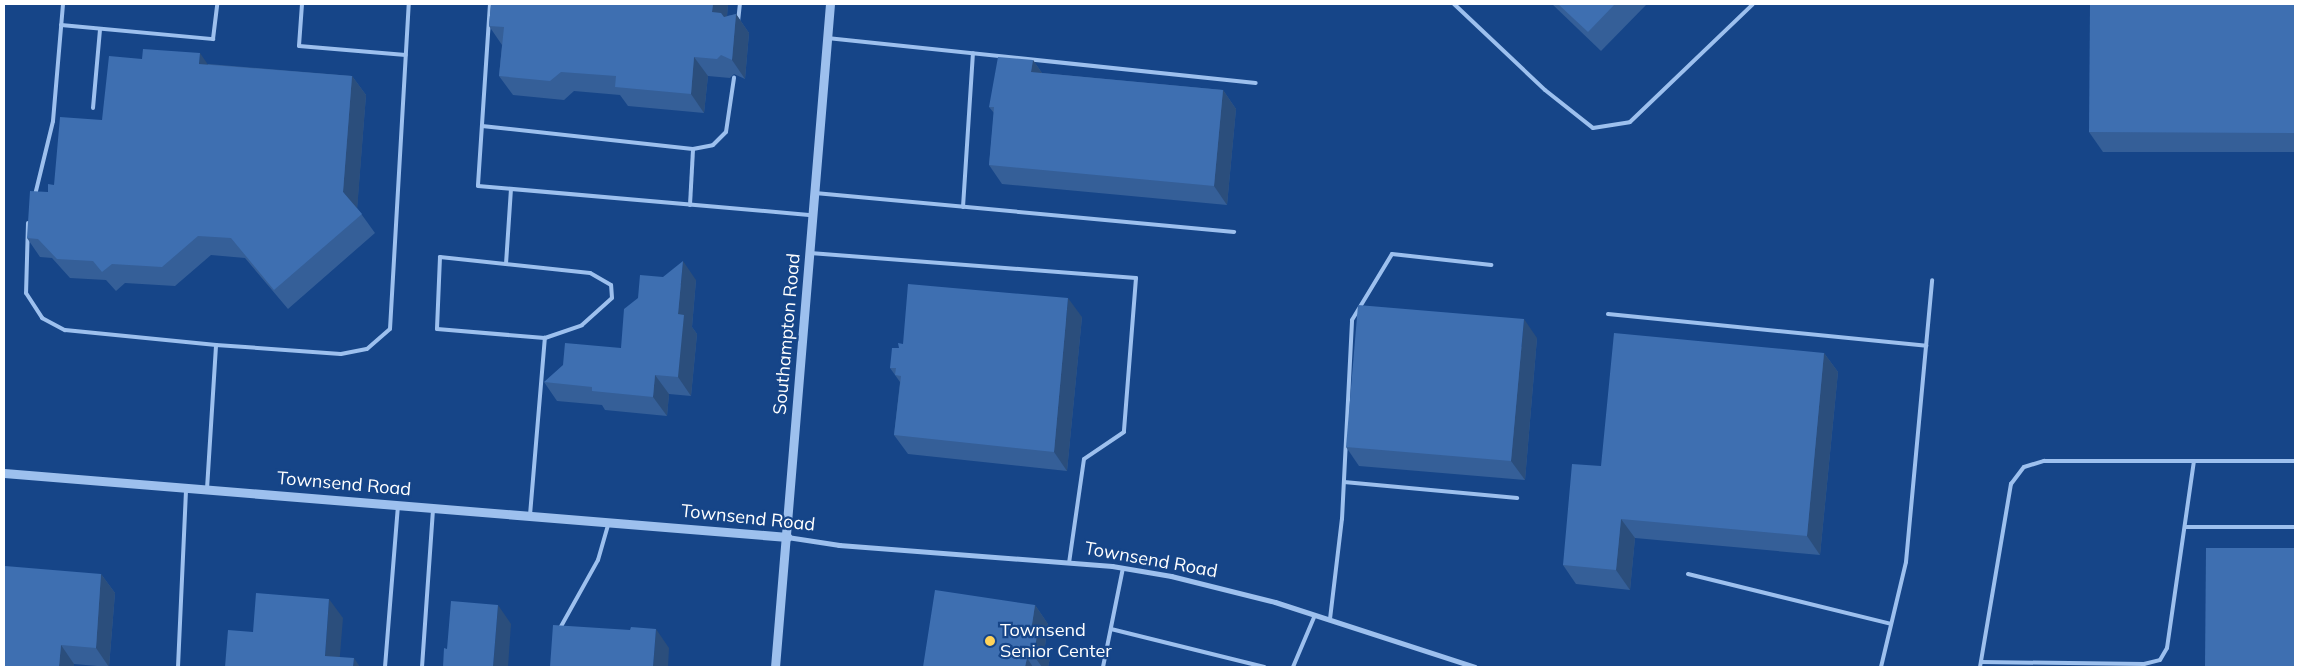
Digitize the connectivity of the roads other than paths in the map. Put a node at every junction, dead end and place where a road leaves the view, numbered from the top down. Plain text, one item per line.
1 (63, 4) edge
2 (217, 4) edge
3 (302, 4) edge
4 (410, 4) edge
5 (490, 4) edge
6 (740, 4) edge
7 (830, 4) edge
8 (1454, 4) edge
9 (1753, 4) edge
10 (61, 25) junction
11 (100, 29) junction
12 (738, 32) edge
13 (828, 38) junction
14 (973, 53) junction
15 (406, 55) junction
16 (734, 78) edge
17 (1256, 83) dead end
18 (93, 108) dead end
19 (482, 126) junction
20 (693, 149) junction
21 (511, 189) junction
22 (815, 194) junction
23 (690, 204) junction
24 (33, 205) edge
25 (963, 207) junction
26 (30, 215) edge
27 (813, 215) junction
28 (1234, 232) dead end
29 (810, 253) junction
30 (506, 264) junction
31 (1491, 265) dead end
32 (1932, 280) dead end
33 (1608, 314) dead end
34 (545, 338) junction
35 (216, 345) junction
36 (1926, 346) junction
37 (2194, 461) junction
38 (2295, 461) edge
39 (4, 473) edge
40 (1344, 482) junction
41 (186, 488) junction
42 (207, 490) junction
43 (1517, 498) dead end
44 (398, 505) junction
45 (433, 508) junction
46 (530, 515) junction
47 (609, 522) junction
48 (2185, 527) junction
49 (2295, 527) edge
50 (787, 537) junction
51 (1070, 563) junction
52 (1123, 568) junction
53 (1688, 574) dead end
54 (1315, 615) junction
55 (1330, 619) junction
56 (1891, 624) junction
57 (1111, 629) junction
58 (556, 636) edge
59 (1980, 662) junction
60 (178, 667) edge
61 (385, 667) edge
62 (422, 667) edge
63 (775, 667) edge
64 (1104, 667) edge
65 (1264, 667) edge
66 (1293, 667) edge
67 (1475, 667) edge
68 (1881, 667) edge
69 (1980, 667) edge

1 - 10 lane
2 - 11 lane
3 - 15 lane
4 - 15 lane
5 - 19 lane
6 - 12 lane
7 - 13 street, Southampton Road
8 - 9 lane
10 - 11 lane
10 - 24 lane
11 - 18 lane
13 - 14 lane
13 - 22 street, Southampton Road
14 - 17 lane
14 - 25 lane
15 - 35 lane
16 - 20 lane
19 - 20 lane
19 - 21 lane
20 - 23 lane
21 - 23 lane
21 - 30 lane
22 - 25 lane
22 - 27 street, Southampton Road
23 - 27 lane
25 - 28 lane
26 - 35 lane
27 - 29 street, Southampton Road
29 - 50 street, Southampton Road
29 - 51 lane
30 - 34 lane
30 - 34 lane
31 - 40 lane
32 - 36 lane
33 - 36 lane
34 - 46 lane
35 - 42 lane
36 - 56 lane
37 - 38 lane
37 - 48 lane
37 - 59 lane
39 - 41 street, Townsend Road
40 - 43 lane
40 - 55 lane
41 - 42 street, Townsend Road
41 - 60 lane
42 - 44 street, Townsend Road
44 - 45 street, Townsend Road
44 - 61 lane
45 - 46 street, Townsend Road
45 - 62 lane
46 - 47 street, Townsend Road
47 - 50 street, Townsend Road
47 - 58 lane
48 - 49 lane
48 - 59 lane
50 - 51 street, Townsend Road
50 - 63 street, Southampton Road
51 - 52 street, Townsend Road
52 - 54 street, Townsend Road
52 - 57 lane
53 - 56 lane
54 - 55 street, Townsend Road
54 - 66 lane
55 - 67 street, Townsend Road
56 - 68 lane
57 - 64 lane
57 - 65 lane
59 - 69 lane

